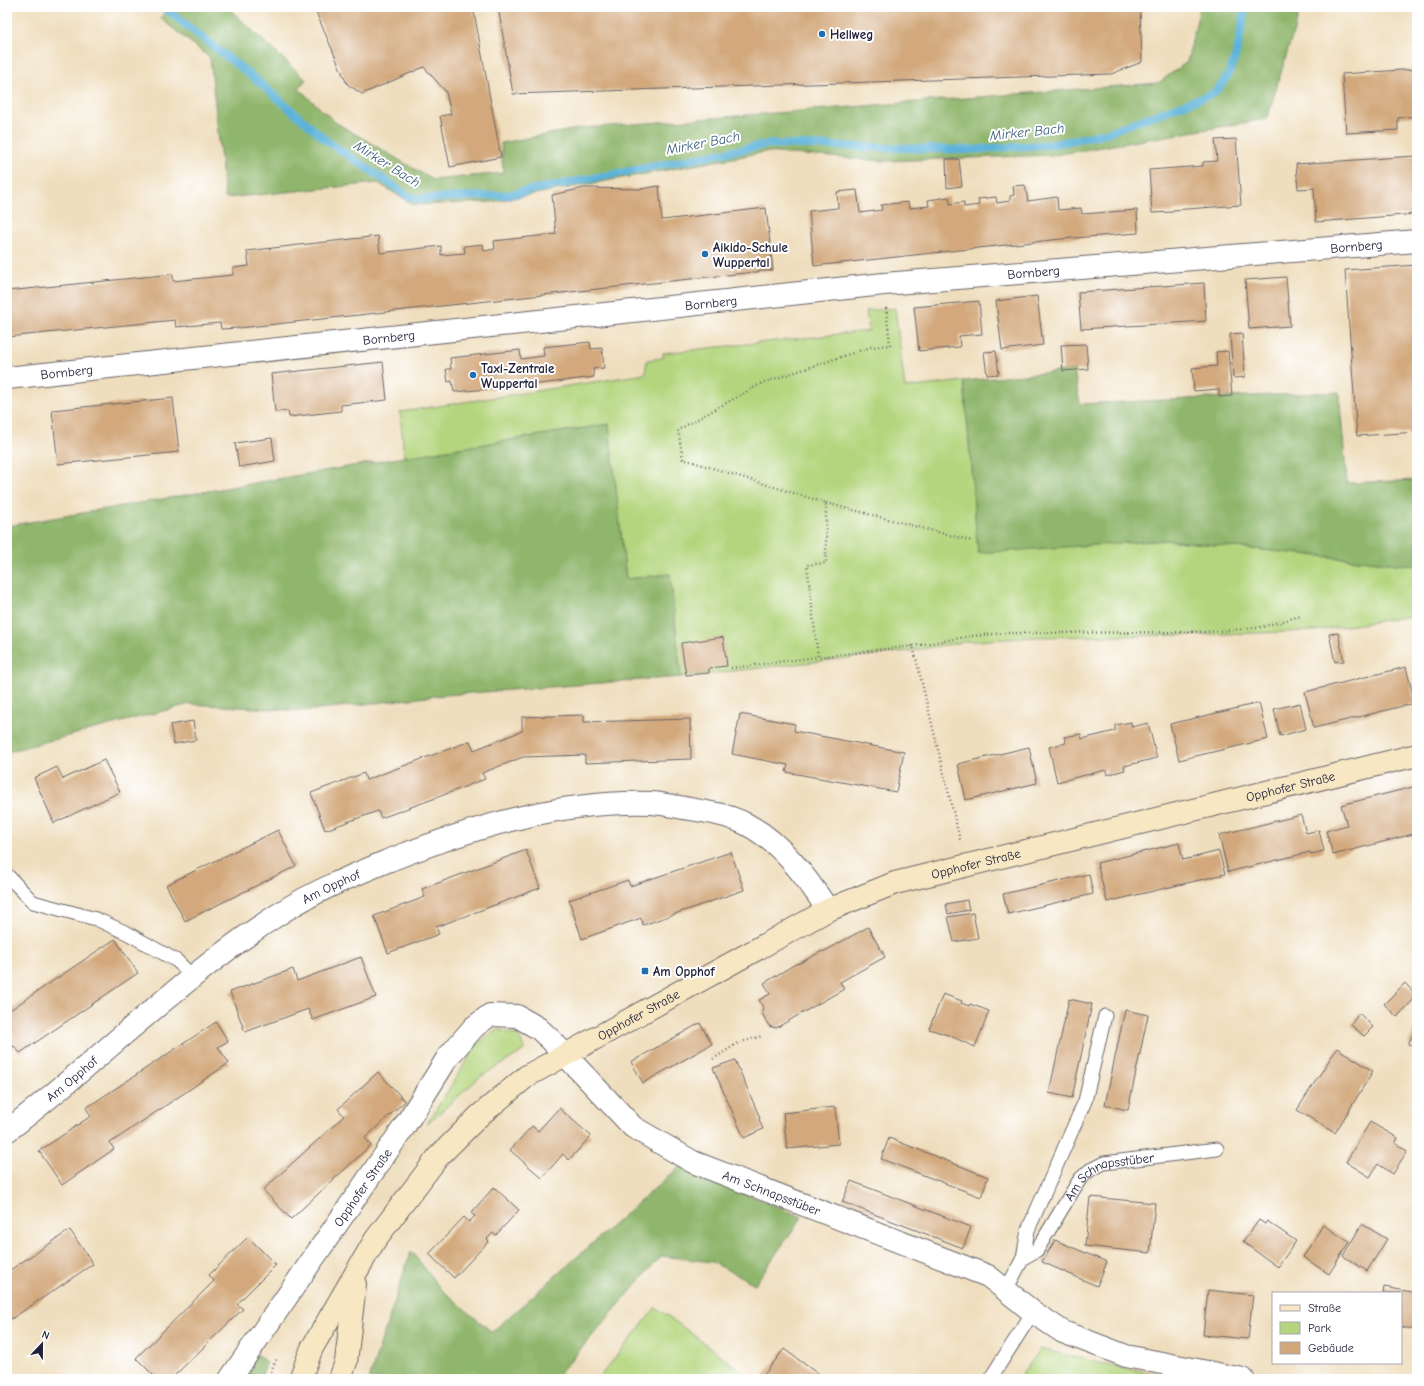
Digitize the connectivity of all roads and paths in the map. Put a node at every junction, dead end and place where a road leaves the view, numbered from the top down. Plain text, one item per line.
1 (1417, 241) edge
2 (884, 284) junction
3 (7, 378) edge
4 (826, 503) junction
5 (972, 541) dead end
6 (1301, 616) dead end
7 (913, 646) junction
8 (818, 658) junction
9 (731, 668) dead end
10 (1417, 755) edge
11 (959, 835) dead end
12 (7, 875) edge
13 (828, 910) junction
14 (193, 977) junction
15 (1104, 1016) dead end
16 (762, 1036) dead end
17 (565, 1054) junction
18 (713, 1059) dead end
19 (7, 1132) edge
20 (1217, 1149) dead end
21 (1023, 1258) junction
22 (356, 1276) junction
23 (1006, 1290) junction
24 (1033, 1312) junction
25 (230, 1379) edge
26 (300, 1379) edge
27 (340, 1379) edge
28 (990, 1379) edge
29 (1243, 1379) edge

1 - 2 street, Bornberg
2 - 3 street, Bornberg
2 - 4 path
4 - 5 path
4 - 8 path
6 - 7 path
7 - 8 path
7 - 11 path
8 - 9 path
10 - 13 street, Opphofer Straße
12 - 14 lane
13 - 14 street, Am Opphof
13 - 17 street, Opphofer Straße
14 - 19 street, Am Opphof
15 - 21 lane
16 - 18 path
17 - 22 street, Opphofer Straße
17 - 23 street, Am Schnapsstüber
17 - 25 street, Opphofer Straße
20 - 21 lane, Am Schnapsstüber
21 - 23 lane, Am Schnapsstüber
22 - 26 street, Opphofer Straße
22 - 27 street, Opphofer Straße
23 - 24 street, Am Schnapsstüber
24 - 28 lane
24 - 29 street, Am Schnapsstüber

